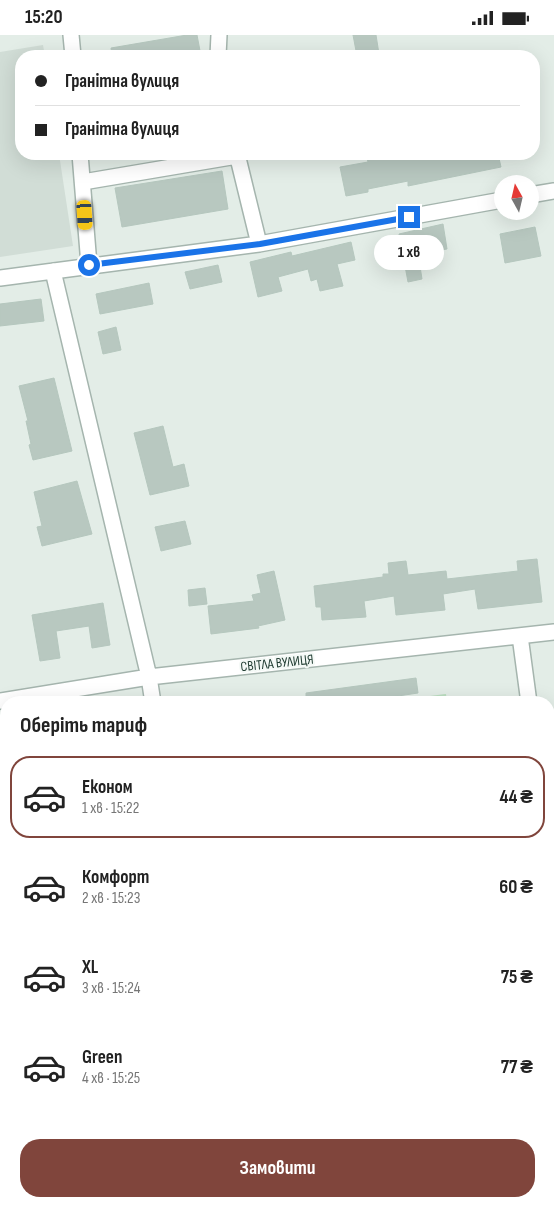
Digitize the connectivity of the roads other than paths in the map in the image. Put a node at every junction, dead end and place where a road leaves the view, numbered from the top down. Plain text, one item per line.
1 (71, 35) edge
2 (219, 35) edge
3 (72, 50) edge
4 (218, 50) edge
5 (81, 160) edge
6 (208, 160) edge
7 (238, 160) edge
8 (83, 182) junction
9 (554, 191) edge
10 (539, 194) edge
11 (494, 201) edge
12 (260, 244) junction
13 (89, 265) junction
14 (53, 271) junction
15 (0, 278) edge
16 (554, 632) edge
17 (520, 636) junction
18 (149, 677) junction
19 (31, 696) edge
20 (151, 696) edge
21 (528, 696) edge

1 - 3 street
2 - 4 street
5 - 8 street
6 - 8 street
7 - 12 street
8 - 13 street
9 - 10 street
11 - 12 street
12 - 13 street
13 - 14 street
14 - 15 street
14 - 18 street
16 - 17 street, СВІТЛА ВУЛИЦЯ
17 - 18 street, СВІТЛА ВУЛИЦЯ
17 - 21 street
18 - 19 street, СВІТЛА ВУЛИЦЯ
18 - 20 street

